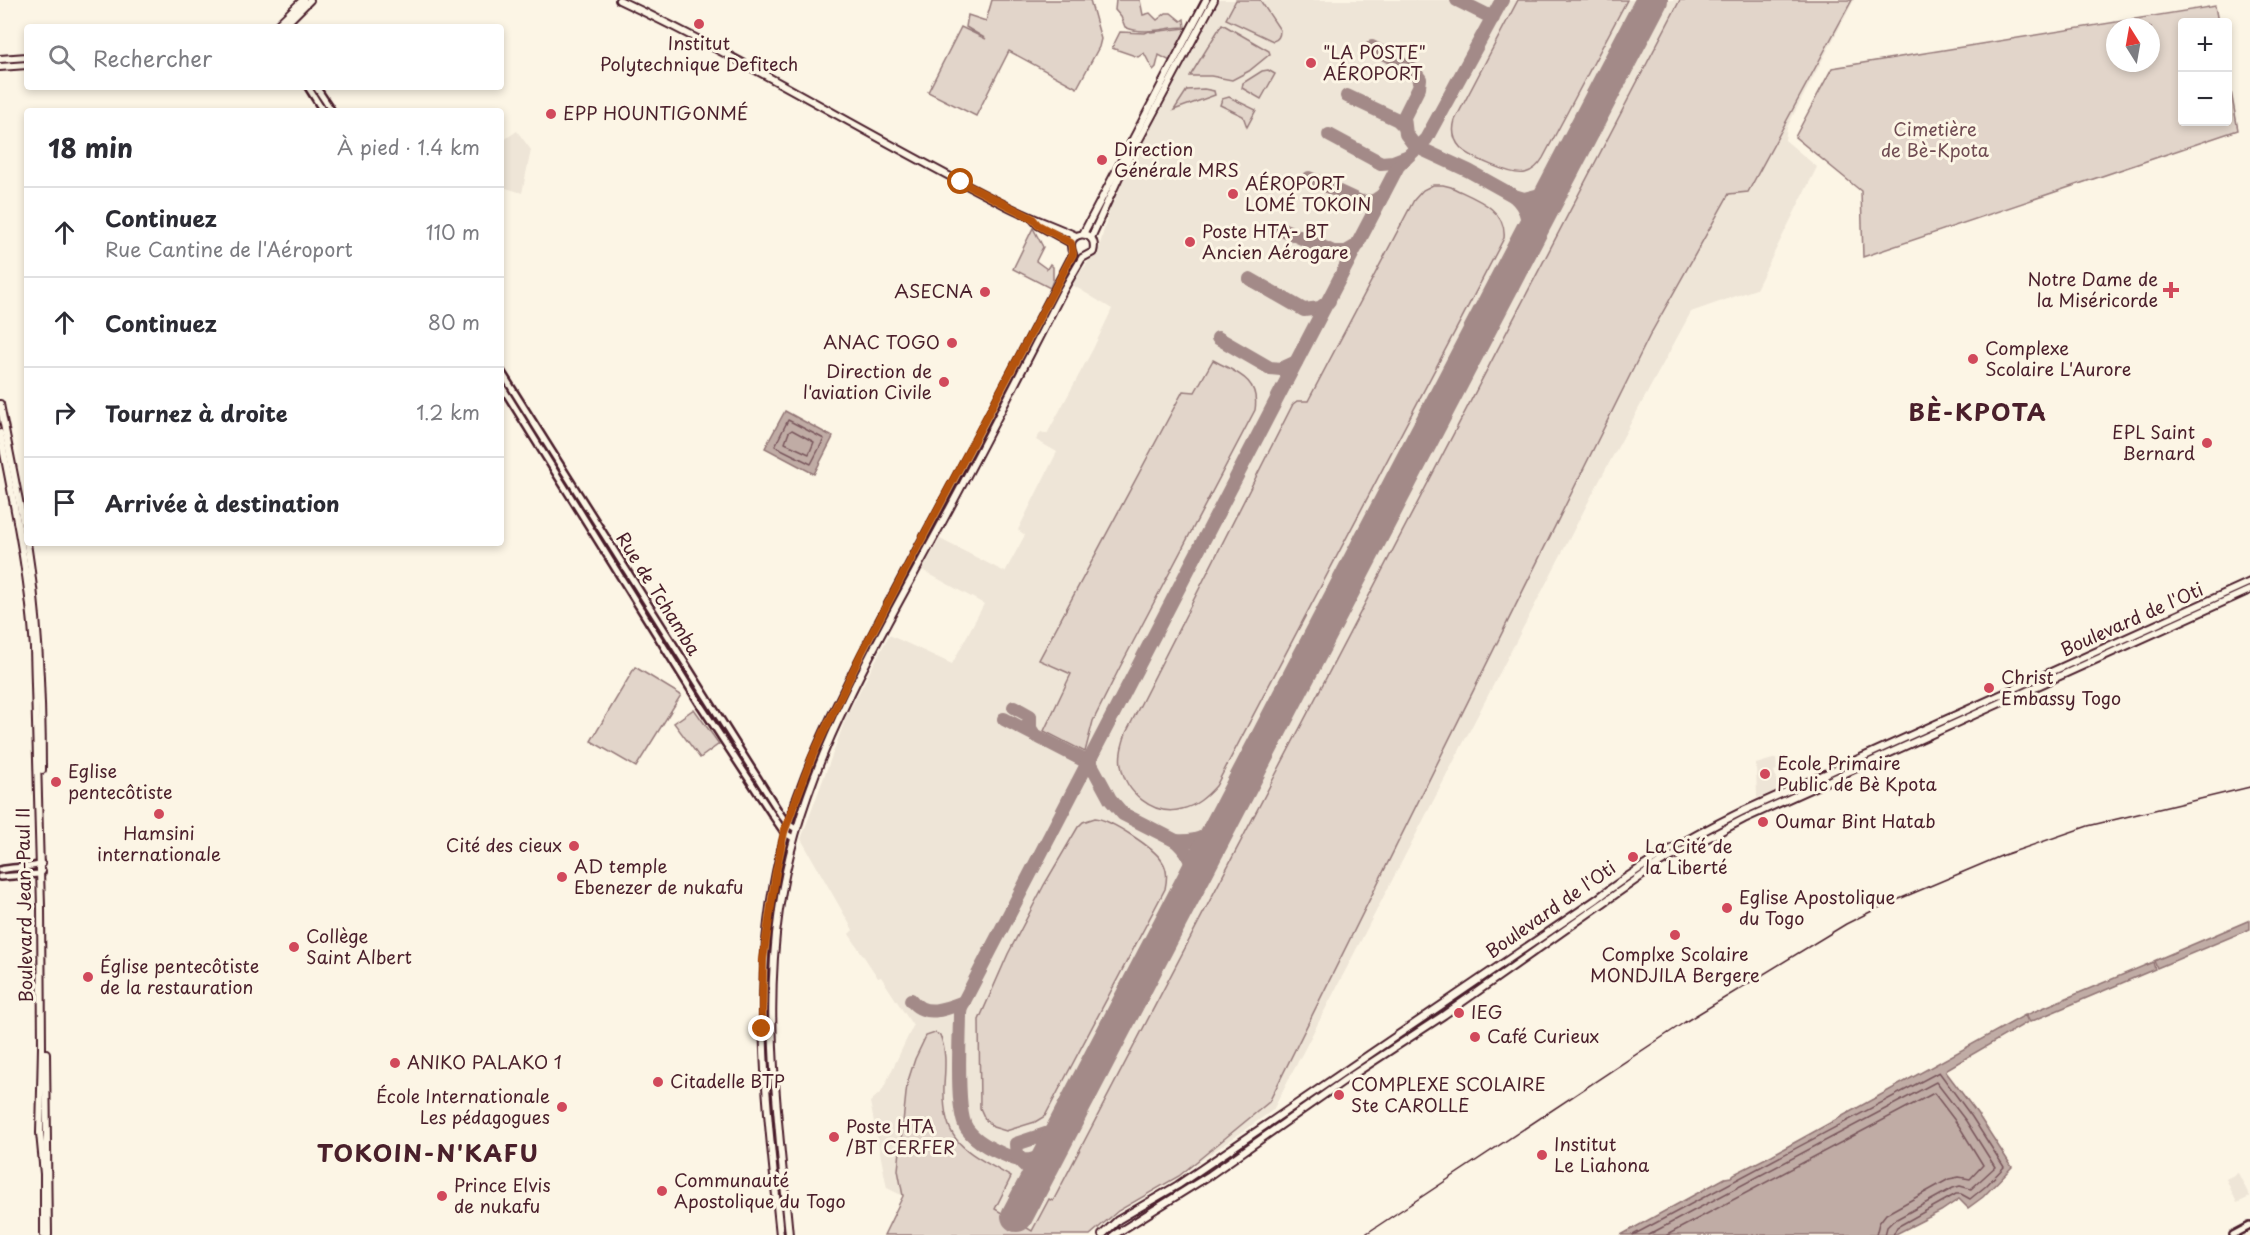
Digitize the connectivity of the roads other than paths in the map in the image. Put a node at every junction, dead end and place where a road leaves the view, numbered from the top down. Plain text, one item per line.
1 (303, 0) edge
2 (310, 0) edge
3 (619, 0) edge
4 (1206, 0) edge
5 (1214, 0) edge
6 (279, 24) edge
7 (286, 24) edge
8 (24, 57) edge
9 (0, 59) edge
10 (24, 65) edge
11 (0, 67) edge
12 (310, 90) edge
13 (318, 90) edge
14 (321, 108) edge
15 (330, 108) edge
16 (1032, 218) junction
17 (1079, 235) junction
18 (1091, 238) junction
19 (1071, 243) junction
20 (1073, 254) junction
21 (1082, 258) junction
22 (504, 376) edge
23 (504, 390) edge
24 (0, 404) edge
25 (0, 433) edge
26 (24, 527) edge
27 (28, 546) edge
28 (2250, 582) edge
29 (2250, 590) edge
30 (788, 824) junction
31 (796, 829) junction
32 (784, 832) junction
33 (793, 838) junction
34 (1677, 848) junction
35 (41, 869) junction
36 (0, 870) edge
37 (0, 877) edge
38 (2250, 1226) edge
39 (44, 1235) edge
40 (48, 1235) edge
41 (780, 1235) edge
42 (789, 1235) edge
43 (1102, 1235) edge
44 (1114, 1235) edge
45 (2233, 1235) edge

1 - 6 main road
2 - 7 main road
3 - 16 main road
4 - 17 main road
5 - 18 main road
8 - 9 main road
10 - 11 main road
12 - 14 street
13 - 15 street
16 - 17 main road
16 - 19 main road
17 - 18 main road
17 - 19 main road
18 - 21 main road
19 - 20 main road
20 - 21 main road
20 - 30 main road
21 - 31 main road
22 - 30 street, Rue de Tchamba
23 - 32 street, Rue de Tchamba
24 - 26 main road, Boulevard Jean-Paul II
25 - 35 main road, Boulevard Jean-Paul II
27 - 35 main road, Boulevard Jean-Paul II
28 - 34 main road, Boulevard de l'Oti
29 - 34 main road, Boulevard de l'Oti
30 - 31 street, Rue de Tchamba
30 - 32 main road
31 - 33 main road
32 - 33 street, Rue de Tchamba
32 - 41 main road
33 - 42 main road
34 - 43 main road, Boulevard de l'Oti
34 - 44 main road, Boulevard de l'Oti
35 - 36 street
35 - 37 street
35 - 39 main road, Boulevard Jean-Paul II
35 - 40 main road, Boulevard Jean-Paul II
38 - 45 street

